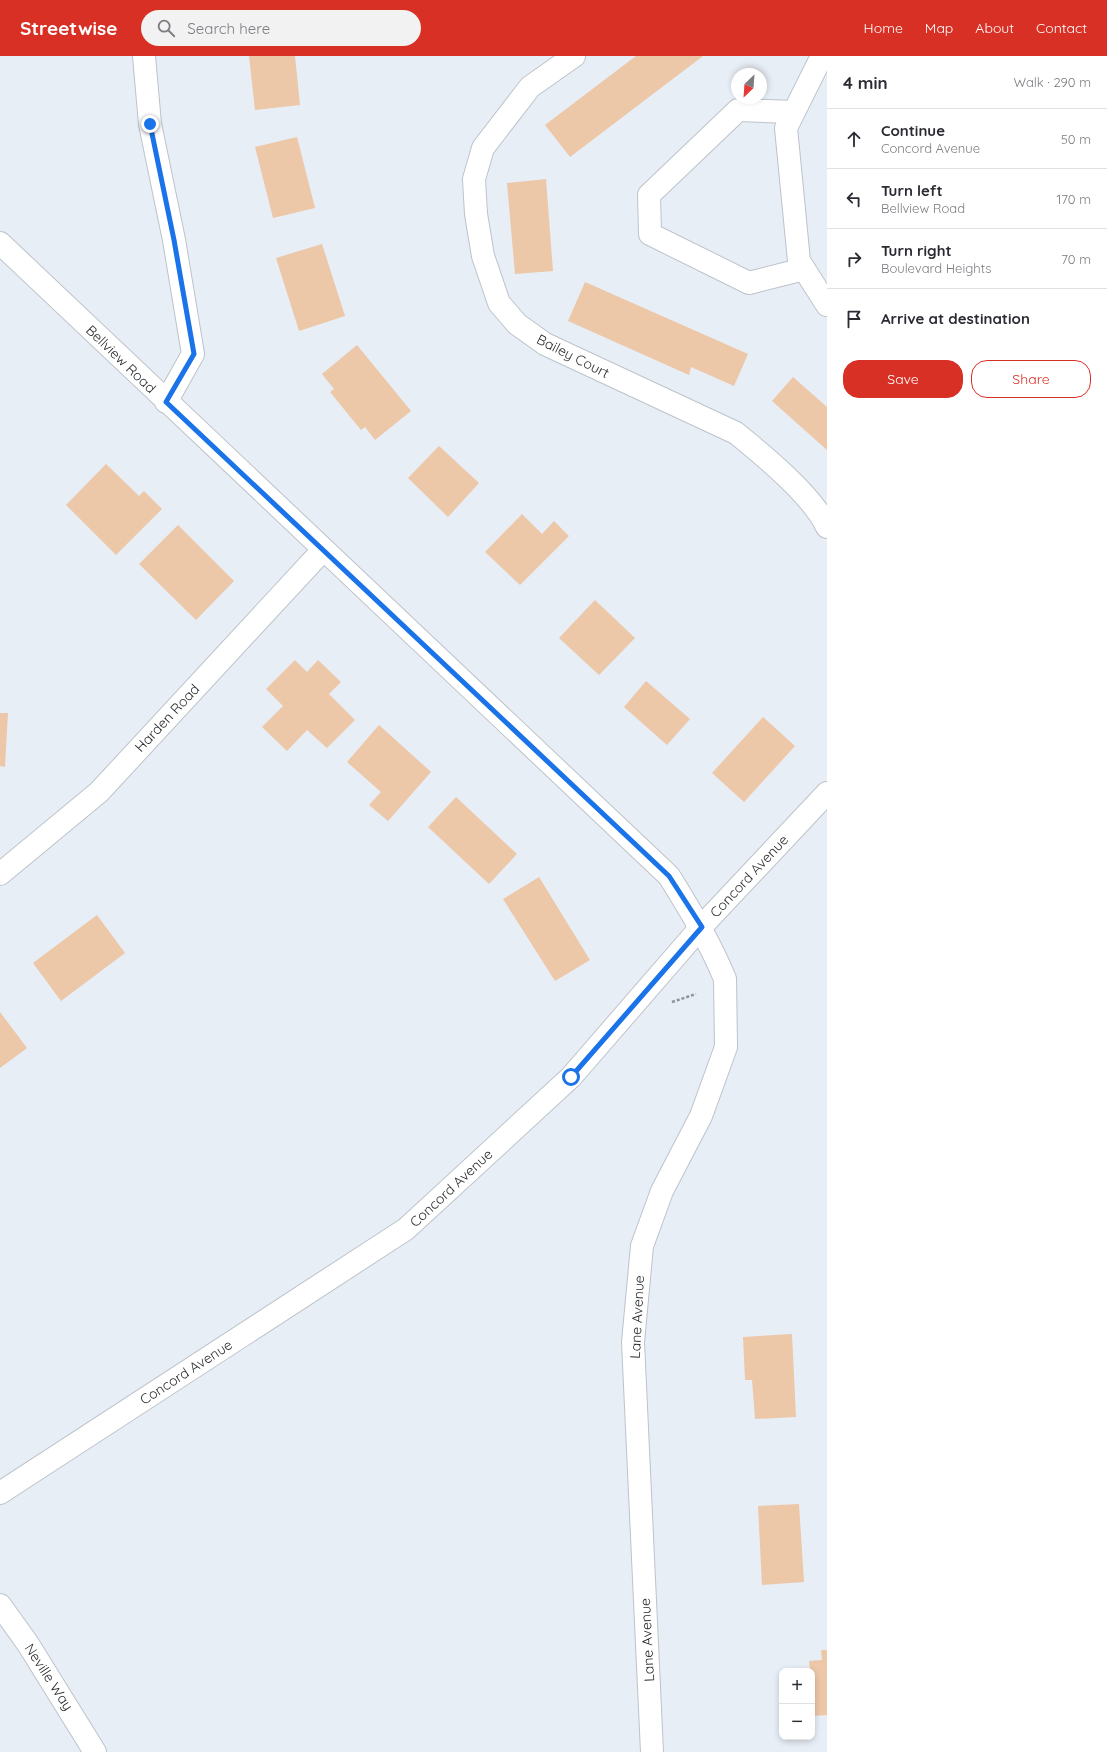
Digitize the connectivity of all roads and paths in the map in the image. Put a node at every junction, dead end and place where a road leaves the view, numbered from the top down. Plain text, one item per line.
1 (144, 56) edge
2 (574, 56) edge
3 (822, 56) edge
4 (793, 112) junction
5 (0, 243) edge
6 (804, 269) junction
7 (827, 304) edge
8 (166, 402) junction
9 (827, 527) edge
10 (323, 550) junction
11 (827, 793) edge
12 (0, 874) edge
13 (702, 927) junction
14 (696, 994) dead end
15 (669, 1003) dead end
16 (0, 1493) edge
17 (0, 1605) edge
18 (95, 1752) edge
19 (652, 1752) edge

1 - 8 street
2 - 9 street, Bailey Court
3 - 4 street
4 - 6 street
4 - 6 street
5 - 8 street, Bellview Road
6 - 7 street
8 - 10 street, Bellview Road
10 - 12 street, Harden Road
10 - 13 street, Bellview Road
11 - 13 street, Concord Avenue
13 - 16 street, Concord Avenue
13 - 19 street, Lane Avenue
14 - 15 path
17 - 18 street, Neville Way

